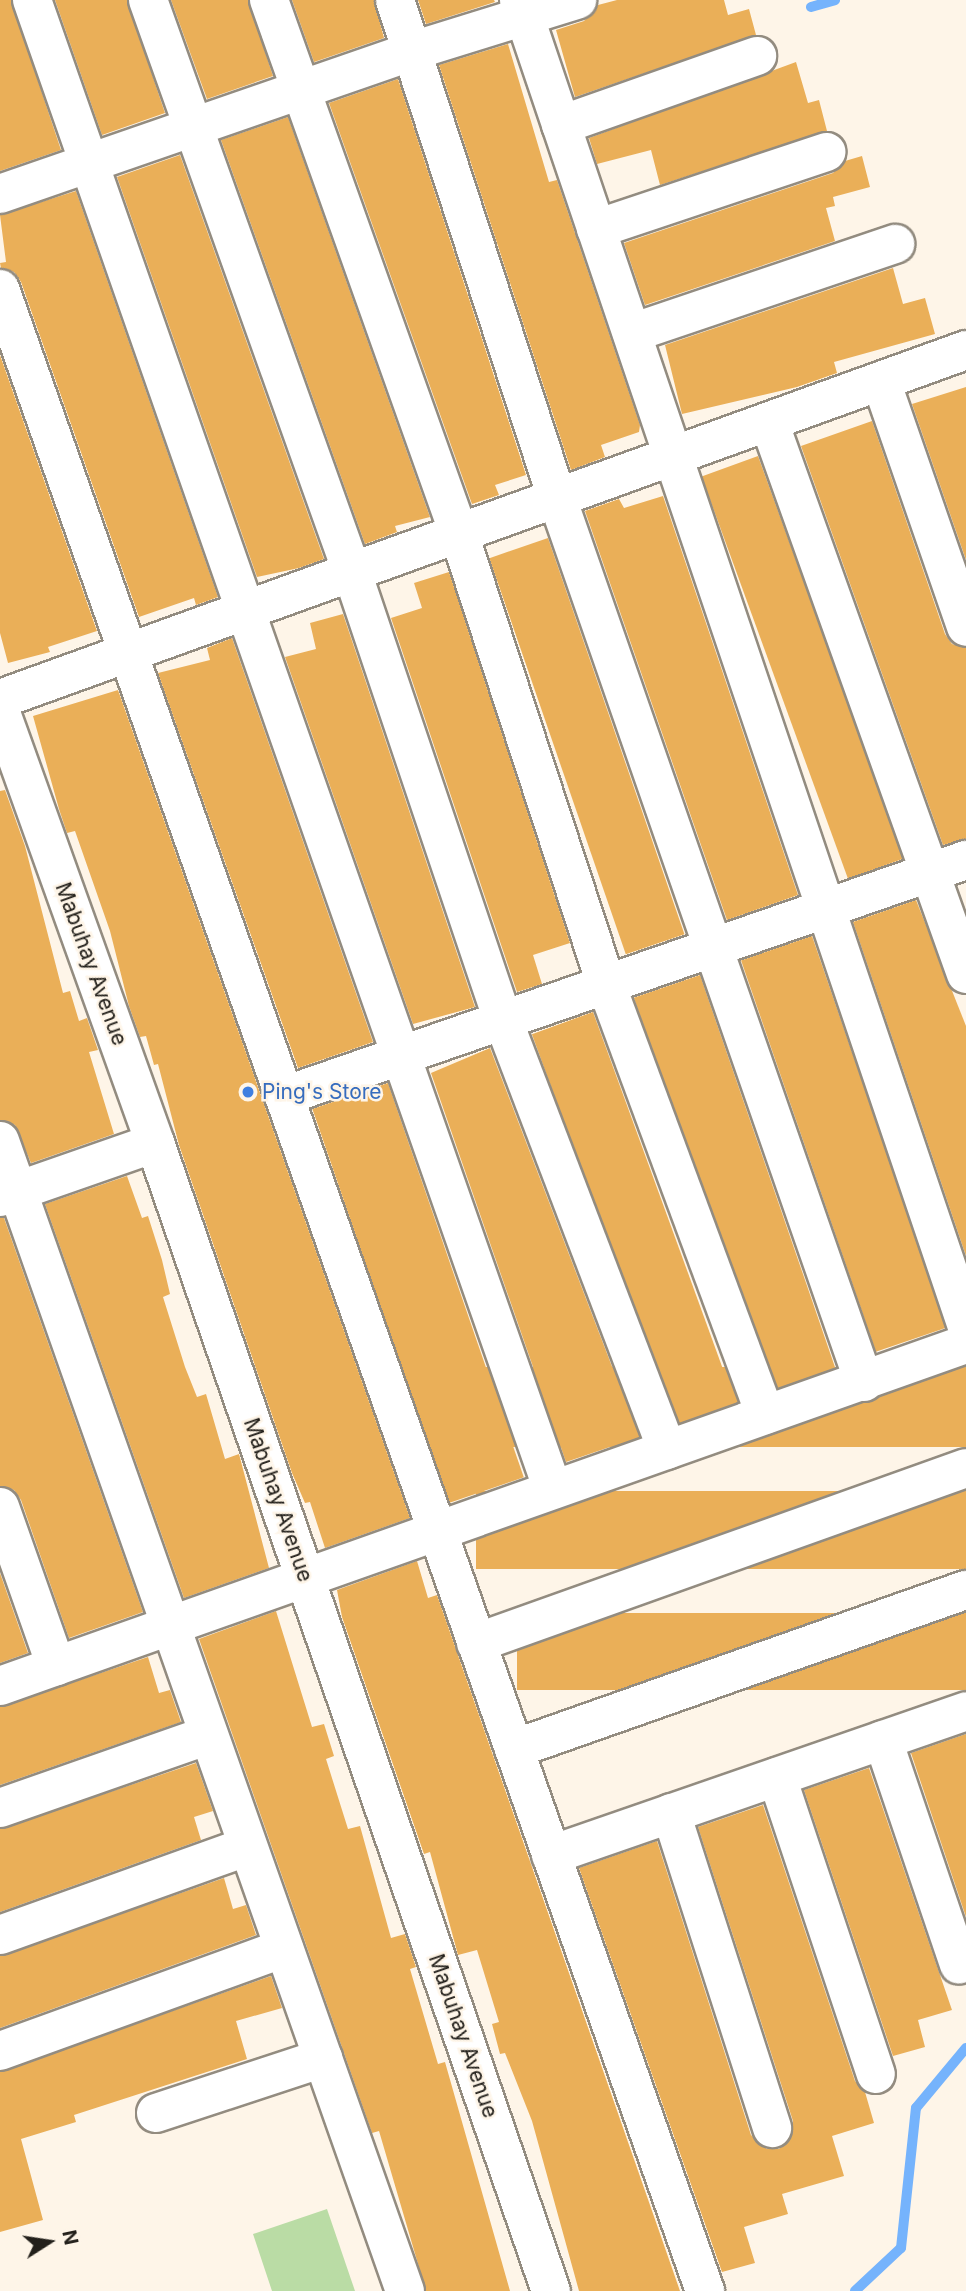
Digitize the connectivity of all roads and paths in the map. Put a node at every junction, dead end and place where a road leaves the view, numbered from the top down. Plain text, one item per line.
1 (33, 0) edge
2 (148, 0) edge
3 (269, 0) edge
4 (395, 0) edge
5 (577, 0) edge
6 (522, 9) edge
7 (412, 51) junction
8 (757, 56) dead end
9 (301, 89) junction
10 (561, 125) junction
11 (193, 126) junction
12 (826, 152) dead end
13 (90, 163) junction
14 (0, 194) edge
15 (596, 229) junction
16 (895, 244) dead end
17 (0, 289) edge
18 (632, 333) junction
19 (966, 350) edge
20 (881, 381) junction
21 (769, 422) junction
22 (673, 456) junction
23 (556, 495) junction
24 (459, 534) junction
25 (352, 572) junction
26 (246, 611) junction
27 (966, 627) edge
28 (128, 654) junction
29 (0, 699) edge
30 (0, 710) edge
31 (966, 860) edge
32 (931, 873) junction
33 (826, 908) junction
34 (715, 949) junction
35 (966, 974) edge
36 (607, 987) junction
37 (503, 1020) junction
38 (401, 1056) junction
39 (284, 1096) junction
40 (0, 1141) edge
41 (155, 1143) junction
42 (9, 1194) edge
43 (966, 1324) edge
44 (966, 1344) edge
45 (864, 1382) junction
46 (765, 1415) junction
47 (667, 1450) junction
48 (966, 1468) edge
49 (554, 1490) junction
50 (0, 1507) edge
51 (437, 1531) junction
52 (305, 1578) junction
53 (966, 1590) edge
54 (171, 1626) junction
55 (476, 1643) junction
56 (56, 1666) junction
57 (0, 1686) edge
58 (966, 1711) edge
59 (209, 1735) junction
60 (883, 1740) junction
61 (514, 1749) junction
62 (777, 1777) junction
63 (0, 1808) edge
64 (671, 1813) junction
65 (248, 1846) junction
66 (551, 1855) junction
67 (0, 1936) edge
68 (284, 1948) junction
69 (959, 1965) dead end
70 (0, 2051) edge
71 (323, 2058) junction
72 (876, 2074) dead end
73 (156, 2113) dead end
74 (772, 2129) dead end
75 (405, 2291) edge
76 (551, 2291) edge
77 (705, 2291) edge

1 - 13 street
2 - 11 street
3 - 9 street
4 - 7 street
5 - 6 street
6 - 7 street
6 - 10 street
7 - 9 street
7 - 23 street
8 - 10 street
9 - 11 street
9 - 24 street
10 - 15 street
11 - 13 street
11 - 25 street
12 - 15 street
13 - 14 street
13 - 26 street
15 - 18 street
16 - 18 street
17 - 28 street
18 - 22 street
19 - 20 street
20 - 21 street
20 - 27 street
21 - 22 street
21 - 32 street
22 - 23 street
22 - 33 street
23 - 24 street
23 - 34 street
24 - 25 street
24 - 36 street
25 - 26 street
25 - 37 street
26 - 28 street
26 - 38 street
28 - 29 street
28 - 39 street
30 - 41 street, Mabuhay Avenue
31 - 32 street
32 - 33 street
32 - 35 street
33 - 34 street
33 - 43 street
34 - 36 street
34 - 45 street
36 - 37 street
36 - 46 street
37 - 38 street
37 - 47 street
38 - 39 street
38 - 49 street
39 - 51 street
40 - 42 street
41 - 42 street
41 - 52 street, Mabuhay Avenue
42 - 54 street
44 - 45 street
45 - 46 street
46 - 47 street
47 - 49 street
48 - 55 street
49 - 51 street
50 - 56 street
51 - 52 street
51 - 55 street
52 - 54 street
52 - 76 street, Mabuhay Avenue
53 - 61 street
54 - 56 street
54 - 59 street
55 - 61 street
56 - 57 street
58 - 60 street
59 - 63 street
59 - 65 street
60 - 62 street
60 - 69 street
61 - 66 street
62 - 64 street
62 - 72 street
64 - 66 street
64 - 74 street
65 - 67 street
65 - 68 street
66 - 77 street
68 - 70 street
68 - 71 street
71 - 73 street
71 - 75 street

